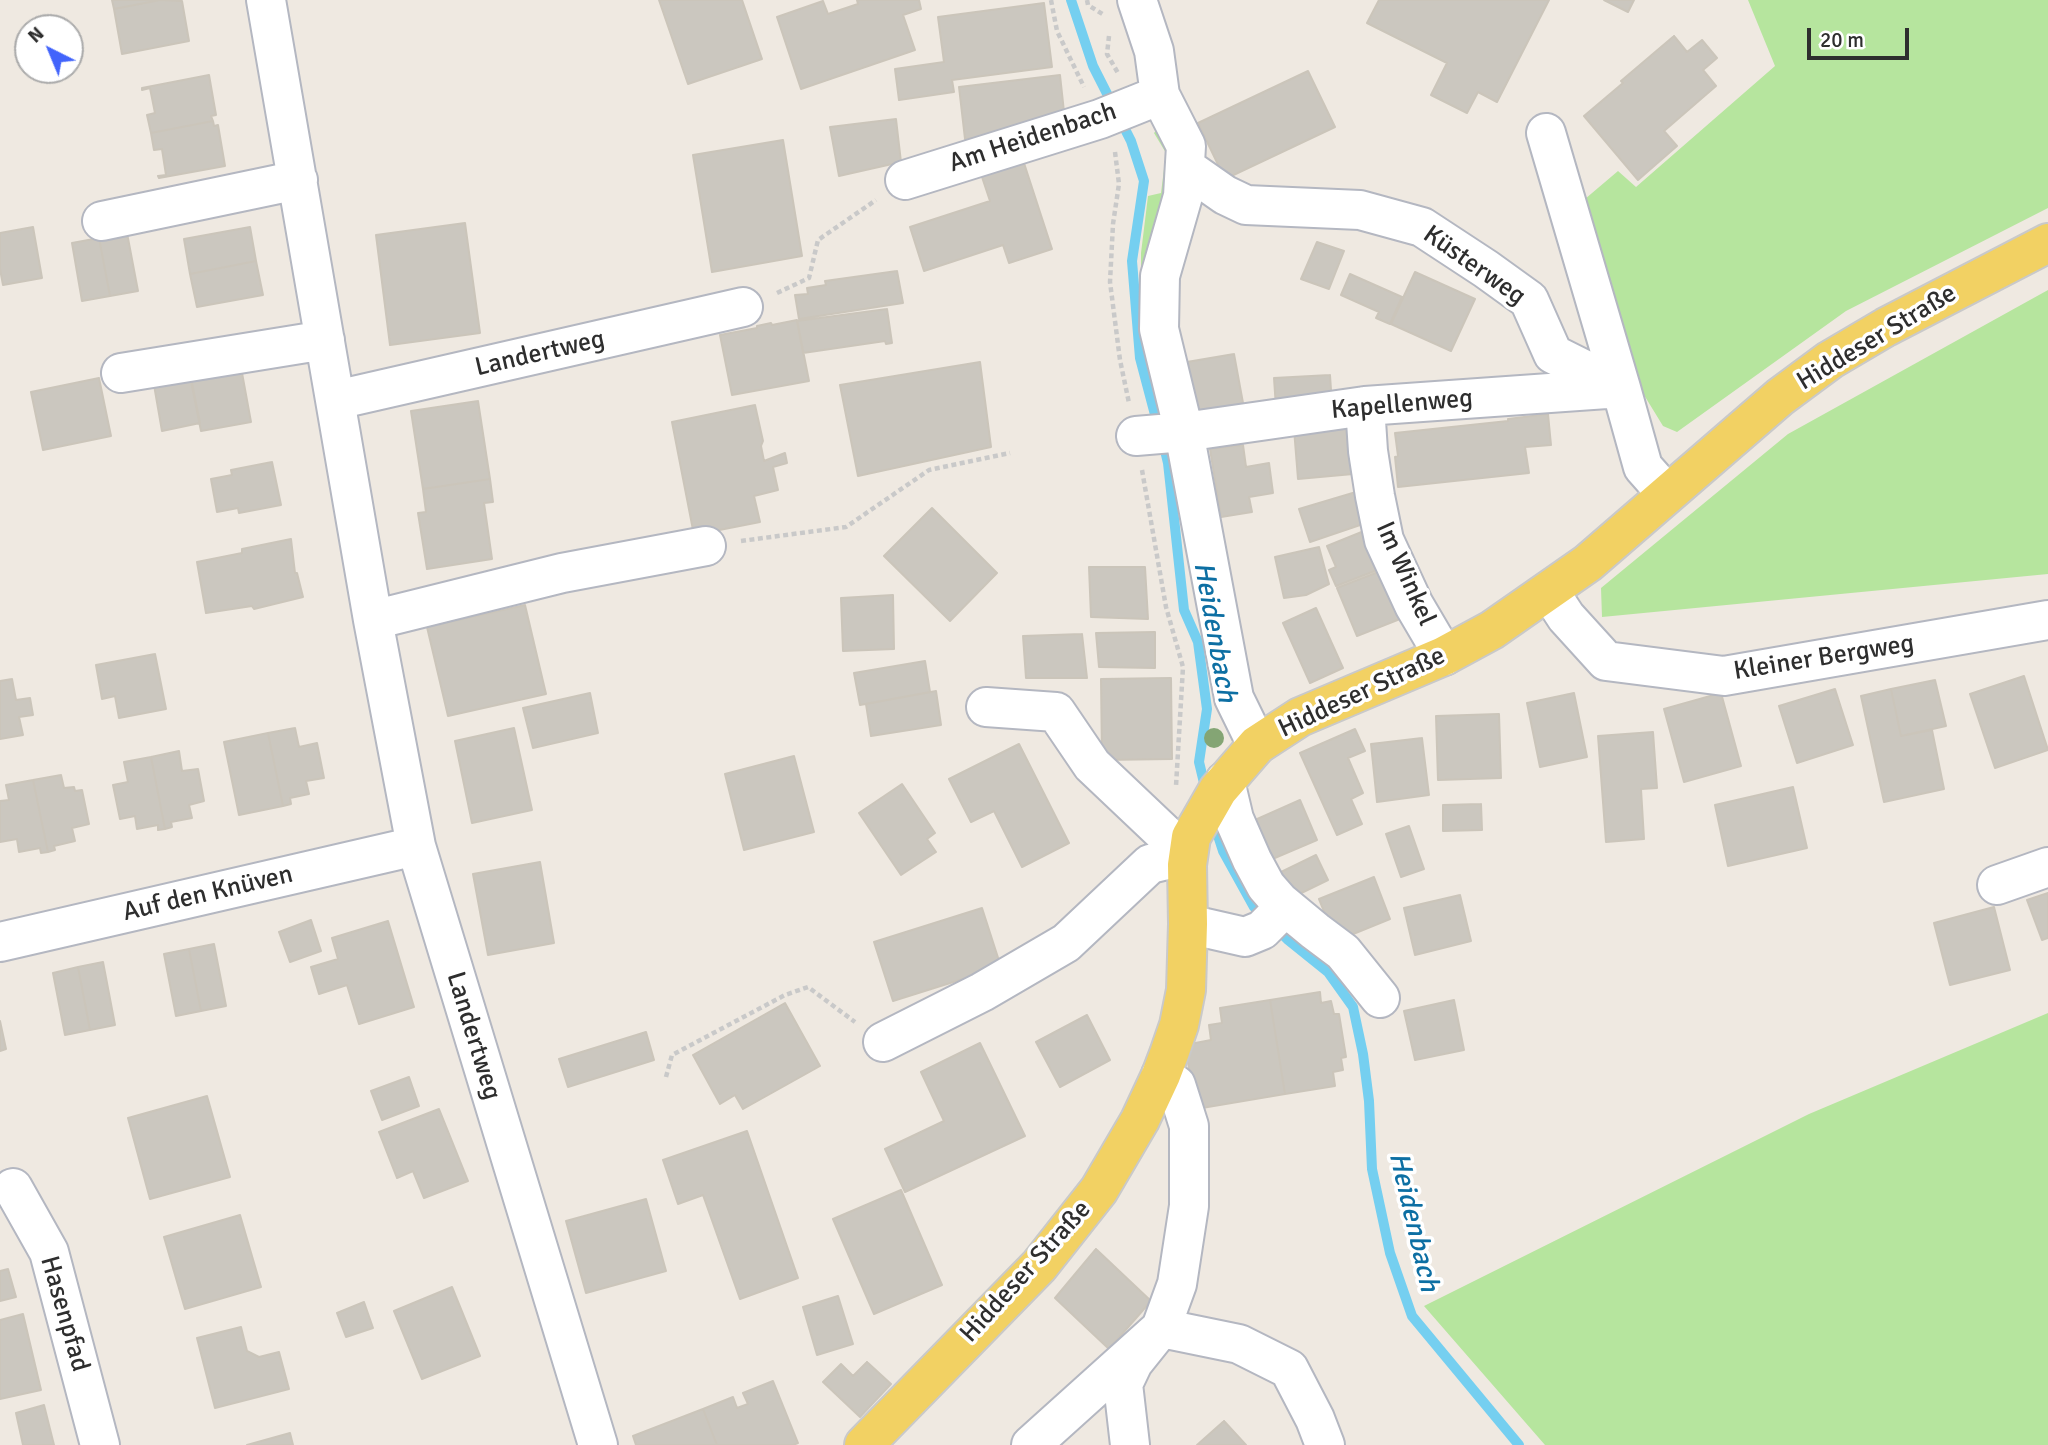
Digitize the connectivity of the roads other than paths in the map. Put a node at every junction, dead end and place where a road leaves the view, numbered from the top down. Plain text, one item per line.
1 (266, 0) edge
2 (1137, 0) edge
3 (1132, 106) junction
4 (1546, 133) dead end
5 (1185, 167) junction
6 (298, 180) junction
7 (905, 180) road end
8 (102, 221) dead end
9 (2048, 243) edge
10 (743, 307) road end
11 (326, 340) junction
12 (121, 373) dead end
13 (1621, 388) junction
14 (336, 400) junction
15 (1365, 406) junction
16 (1184, 432) junction
17 (1136, 436) dead end
18 (1666, 494) junction
19 (706, 546) road end
20 (1549, 591) junction
21 (373, 620) junction
22 (2048, 620) edge
23 (1444, 656) junction
24 (986, 707) dead end
25 (1257, 745) junction
26 (1222, 785) junction
27 (1192, 840) junction
28 (416, 846) junction
29 (2048, 867) edge
30 (1997, 885) dead end
31 (1273, 916) junction
32 (1188, 924) junction
33 (0, 942) edge
34 (1380, 998) dead end
35 (883, 1042) road end
36 (1161, 1075) junction
37 (13, 1188) dead end
38 (1161, 1328) junction
39 (100, 1445) edge
40 (598, 1445) edge
41 (864, 1445) edge
42 (1031, 1445) edge
43 (1130, 1445) edge
44 (1325, 1445) edge

1 - 6 street, Landertweg
2 - 3 street
3 - 5 street
3 - 7 street, Am Heidenbach
4 - 13 street
5 - 13 street, Küsterweg
5 - 16 street
6 - 8 street
6 - 11 street, Landertweg
9 - 18 main road, Hiddeser Straße
10 - 14 street, Landertweg
11 - 12 street
11 - 14 street, Landertweg
13 - 15 street, Kapellenweg
13 - 18 street
14 - 21 street, Landertweg
15 - 16 street, Kapellenweg
15 - 23 street, Im Winkel
16 - 17 street
16 - 25 street
18 - 20 main road, Hiddeser Straße
19 - 21 street
20 - 22 street, Kleiner Bergweg
20 - 23 main road, Hiddeser Straße
21 - 28 street, Landertweg
23 - 25 main road, Hiddeser Straße
24 - 27 street
25 - 26 main road, Hiddeser Straße
26 - 27 main road, Hiddeser Straße
26 - 31 street
27 - 32 main road, Hiddeser Straße
27 - 35 street
28 - 33 street, Auf den Knüven
28 - 40 street, Landertweg
29 - 30 street
31 - 32 street
31 - 34 street
32 - 36 main road, Hiddeser Straße
36 - 38 street
36 - 41 main road, Hiddeser Straße
37 - 39 street, Hasenpfad
38 - 42 street
38 - 43 street
38 - 44 street

